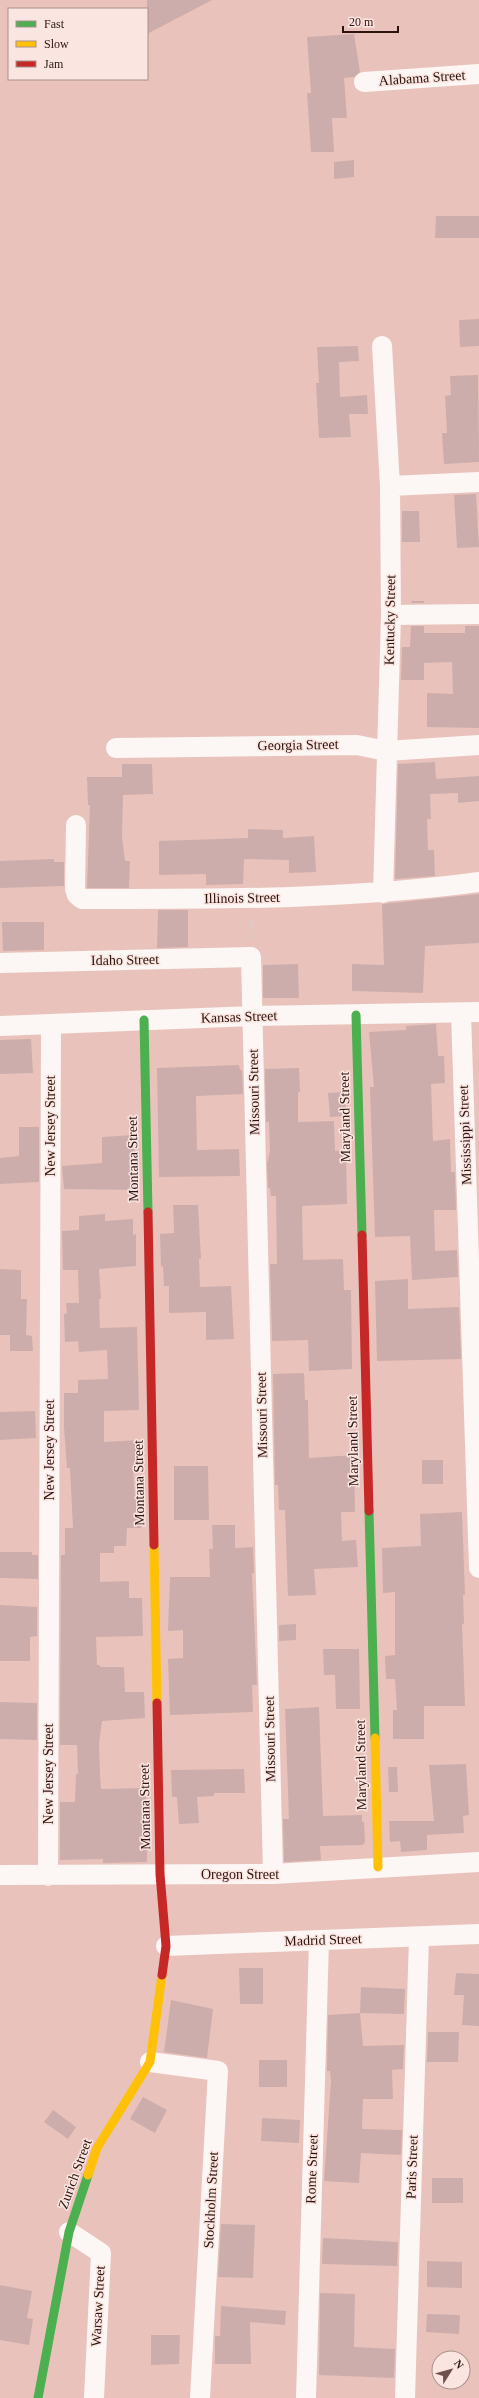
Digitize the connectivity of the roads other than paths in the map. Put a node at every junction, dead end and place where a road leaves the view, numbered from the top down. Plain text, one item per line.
1 (479, 74) edge
2 (364, 82) dead end
3 (382, 346) dead end
4 (479, 482) edge
5 (390, 486) junction
6 (479, 614) edge
7 (391, 615) junction
8 (479, 745) edge
9 (116, 748) dead end
10 (386, 751) junction
11 (76, 824) dead end
12 (479, 882) edge
13 (383, 893) junction
14 (251, 957) joint
15 (0, 962) edge
16 (470, 1012) edge
17 (356, 1015) junction
18 (252, 1016) junction
19 (144, 1020) junction
20 (51, 1024) junction
21 (0, 1026) edge
22 (479, 1568) edge
23 (479, 1862) edge
24 (378, 1867) junction
25 (160, 1874) junction
26 (273, 1874) junction
27 (0, 1875) edge
28 (48, 1876) junction
29 (479, 1934) edge
30 (419, 1937) junction
31 (319, 1940) junction
32 (166, 1946) junction
33 (150, 2062) junction
34 (69, 2232) junction
35 (38, 2398) edge
36 (94, 2398) edge
37 (200, 2398) edge
38 (306, 2398) edge
39 (405, 2398) edge

1 - 2 street, Alabama Street
3 - 5 street, Kentucky Street
4 - 5 street
5 - 7 street, Kentucky Street
6 - 7 street
7 - 10 street, Kentucky Street
8 - 10 street, Georgia Street
9 - 10 street, Georgia Street
10 - 13 street, Kentucky Street
11 - 13 street, Illinois Street
12 - 13 street, Illinois Street
14 - 15 street, Idaho Street
14 - 18 street, Missouri Street
16 - 17 street, Kansas Street
16 - 22 street, Mississippi Street
17 - 18 street, Kansas Street
17 - 24 street, Maryland Street
18 - 19 street, Kansas Street
18 - 26 street, Missouri Street
19 - 20 street, Kansas Street
19 - 25 street, Montana Street
20 - 21 street, Kansas Street
20 - 28 street, New Jersey Street
23 - 24 street, Oregon Street
24 - 26 street, Oregon Street
25 - 26 street, Oregon Street
25 - 28 street, Oregon Street
25 - 32 street, Montana Street
27 - 28 street, Oregon Street
29 - 30 street, Madrid Street
30 - 31 street, Madrid Street
30 - 39 street, Paris Street
31 - 32 street, Madrid Street
31 - 38 street, Rome Street
32 - 33 street, Zurich Street
33 - 34 street, Zurich Street
33 - 37 street, Stockholm Street
34 - 35 street, Zurich Street
34 - 36 street, Warsaw Street

